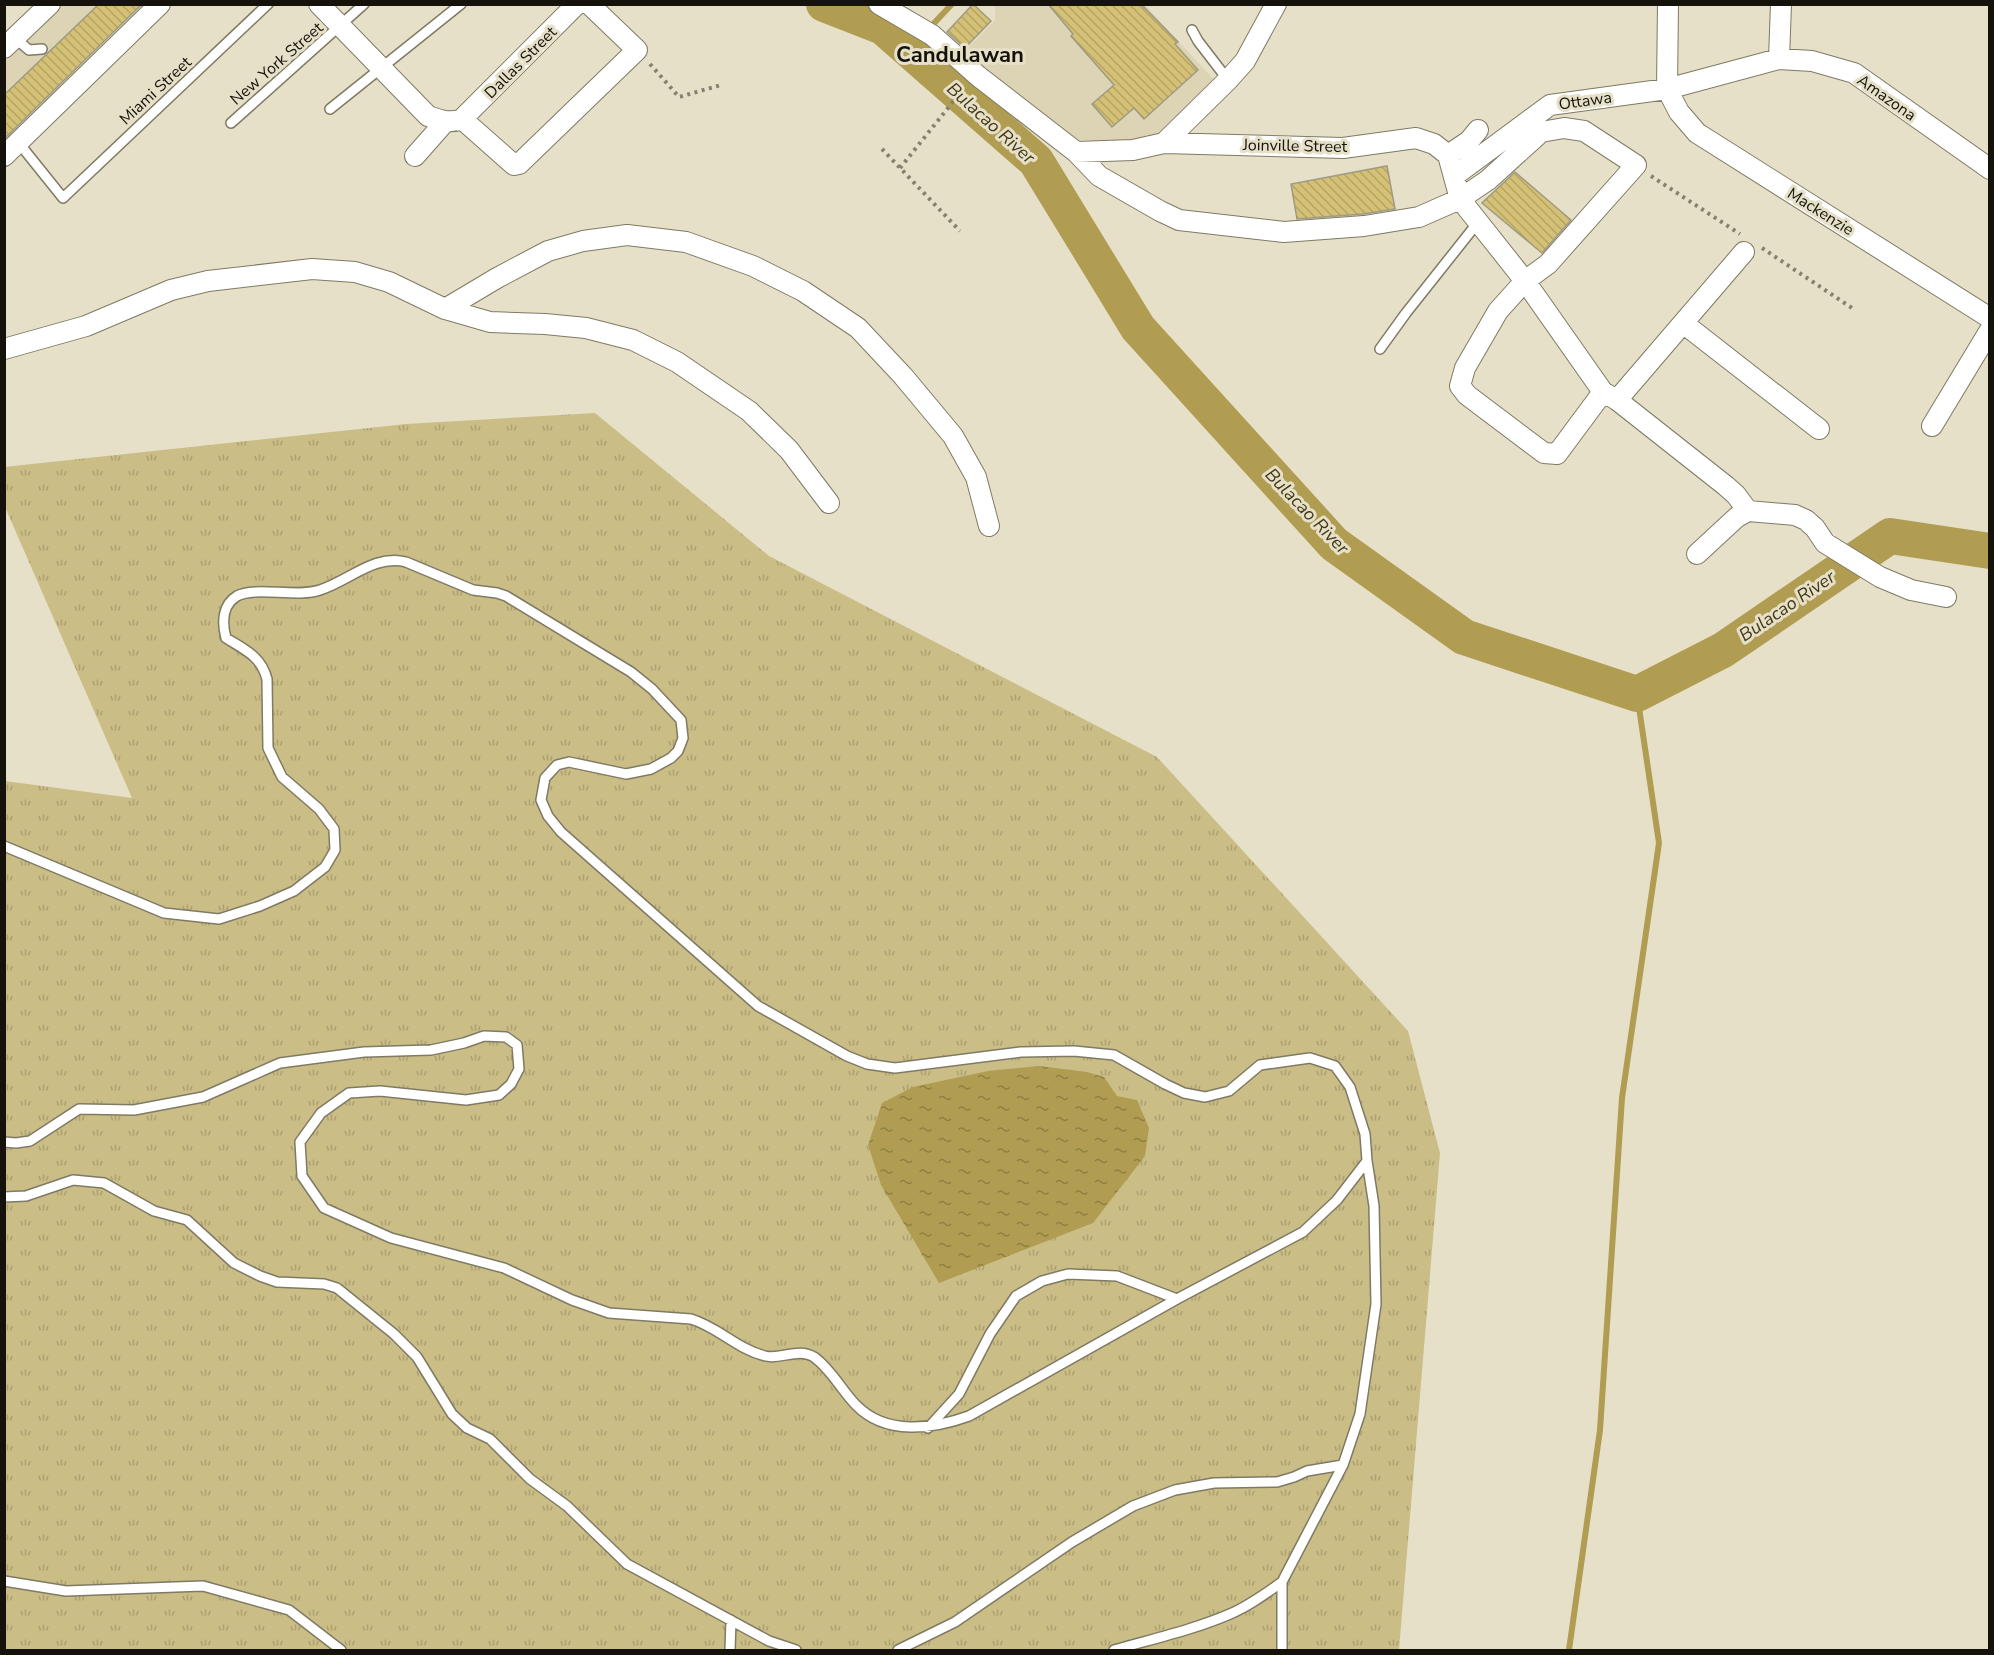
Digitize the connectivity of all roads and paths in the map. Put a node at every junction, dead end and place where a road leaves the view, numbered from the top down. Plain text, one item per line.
1 (50, 4) edge
2 (160, 4) edge
3 (268, 4) edge
4 (320, 4) edge
5 (364, 4) edge
6 (461, 4) edge
7 (577, 4) edge
8 (589, 4) edge
9 (879, 4) edge
10 (1276, 4) edge
11 (1668, 4) edge
12 (1781, 4) edge
13 (342, 26) junction
14 (1192, 30) dead end
15 (10, 43) edge
16 (42, 50) dead end
17 (637, 50) junction
18 (1779, 59) junction
19 (382, 70) junction
20 (1228, 80) junction
21 (721, 85) dead end
22 (963, 88) dead end
23 (1667, 89) junction
24 (330, 109) dead end
25 (453, 120) junction
26 (231, 123) dead end
27 (1478, 130) dead end
28 (1164, 143) junction
29 (882, 148) dead end
30 (11, 149) edge
31 (1076, 152) junction
32 (1448, 155) junction
33 (415, 156) dead end
34 (1636, 165) junction
35 (900, 168) junction
36 (1989, 169) edge
37 (1454, 176) junction
38 (1460, 199) junction
39 (1479, 221) junction
40 (960, 231) dead end
41 (1752, 250) junction
42 (1525, 281) junction
43 (1852, 308) dead end
44 (445, 309) junction
45 (1989, 318) edge
46 (1683, 323) junction
47 (1989, 330) edge
48 (4, 349) edge
49 (1380, 350) dead end
50 (1610, 396) junction
51 (1932, 426) dead end
52 (1819, 429) dead end
53 (829, 503) dead end
54 (1748, 511) junction
55 (989, 526) dead end
56 (1697, 554) dead end
57 (1946, 597) dead end
58 (4, 846) edge
59 (4, 1142) edge
60 (1367, 1161) junction
61 (4, 1197) edge
62 (1177, 1299) junction
63 (928, 1428) junction
64 (1343, 1465) junction
65 (4, 1581) edge
66 (1282, 1582) junction
67 (731, 1620) junction
68 (341, 1650) edge
69 (730, 1650) edge
70 (796, 1650) edge
71 (898, 1650) edge
72 (1114, 1650) edge
73 (1282, 1650) edge

1 - 15 street
2 - 30 street
3 - 30 lane, Miami Street
4 - 13 street
5 - 13 lane, New York Street
6 - 19 lane
7 - 25 street, Dallas Street
8 - 17 street
9 - 31 street
10 - 20 street
11 - 23 street
12 - 18 street
13 - 19 street
13 - 26 lane, New York Street
14 - 20 lane
15 - 16 lane
17 - 21 path
17 - 25 street
18 - 23 street, Amazona
18 - 36 street, Amazona
19 - 24 lane
19 - 25 street
20 - 28 street
22 - 35 path
23 - 37 street, Ottawa
23 - 45 street, Mackenzie
25 - 33 street, Dallas Street
27 - 32 street
28 - 31 street, Joinville Street
28 - 32 street, Joinville Street
29 - 35 path
31 - 38 street
32 - 37 street
34 - 38 street
34 - 41 path
34 - 42 street
35 - 40 path
37 - 38 street
38 - 39 street
39 - 42 street
39 - 49 lane
41 - 43 path
41 - 46 street
42 - 50 street
42 - 50 street
44 - 48 street
44 - 53 street
44 - 55 street
46 - 50 street
46 - 52 street
47 - 51 street
50 - 54 street
54 - 56 street
54 - 57 street
58 - 60 lane
59 - 63 lane
60 - 62 lane
60 - 64 lane
61 - 67 lane
62 - 63 lane
62 - 63 lane
64 - 66 lane
64 - 71 lane
65 - 68 lane
66 - 72 lane
66 - 73 lane
67 - 69 lane
67 - 70 lane

